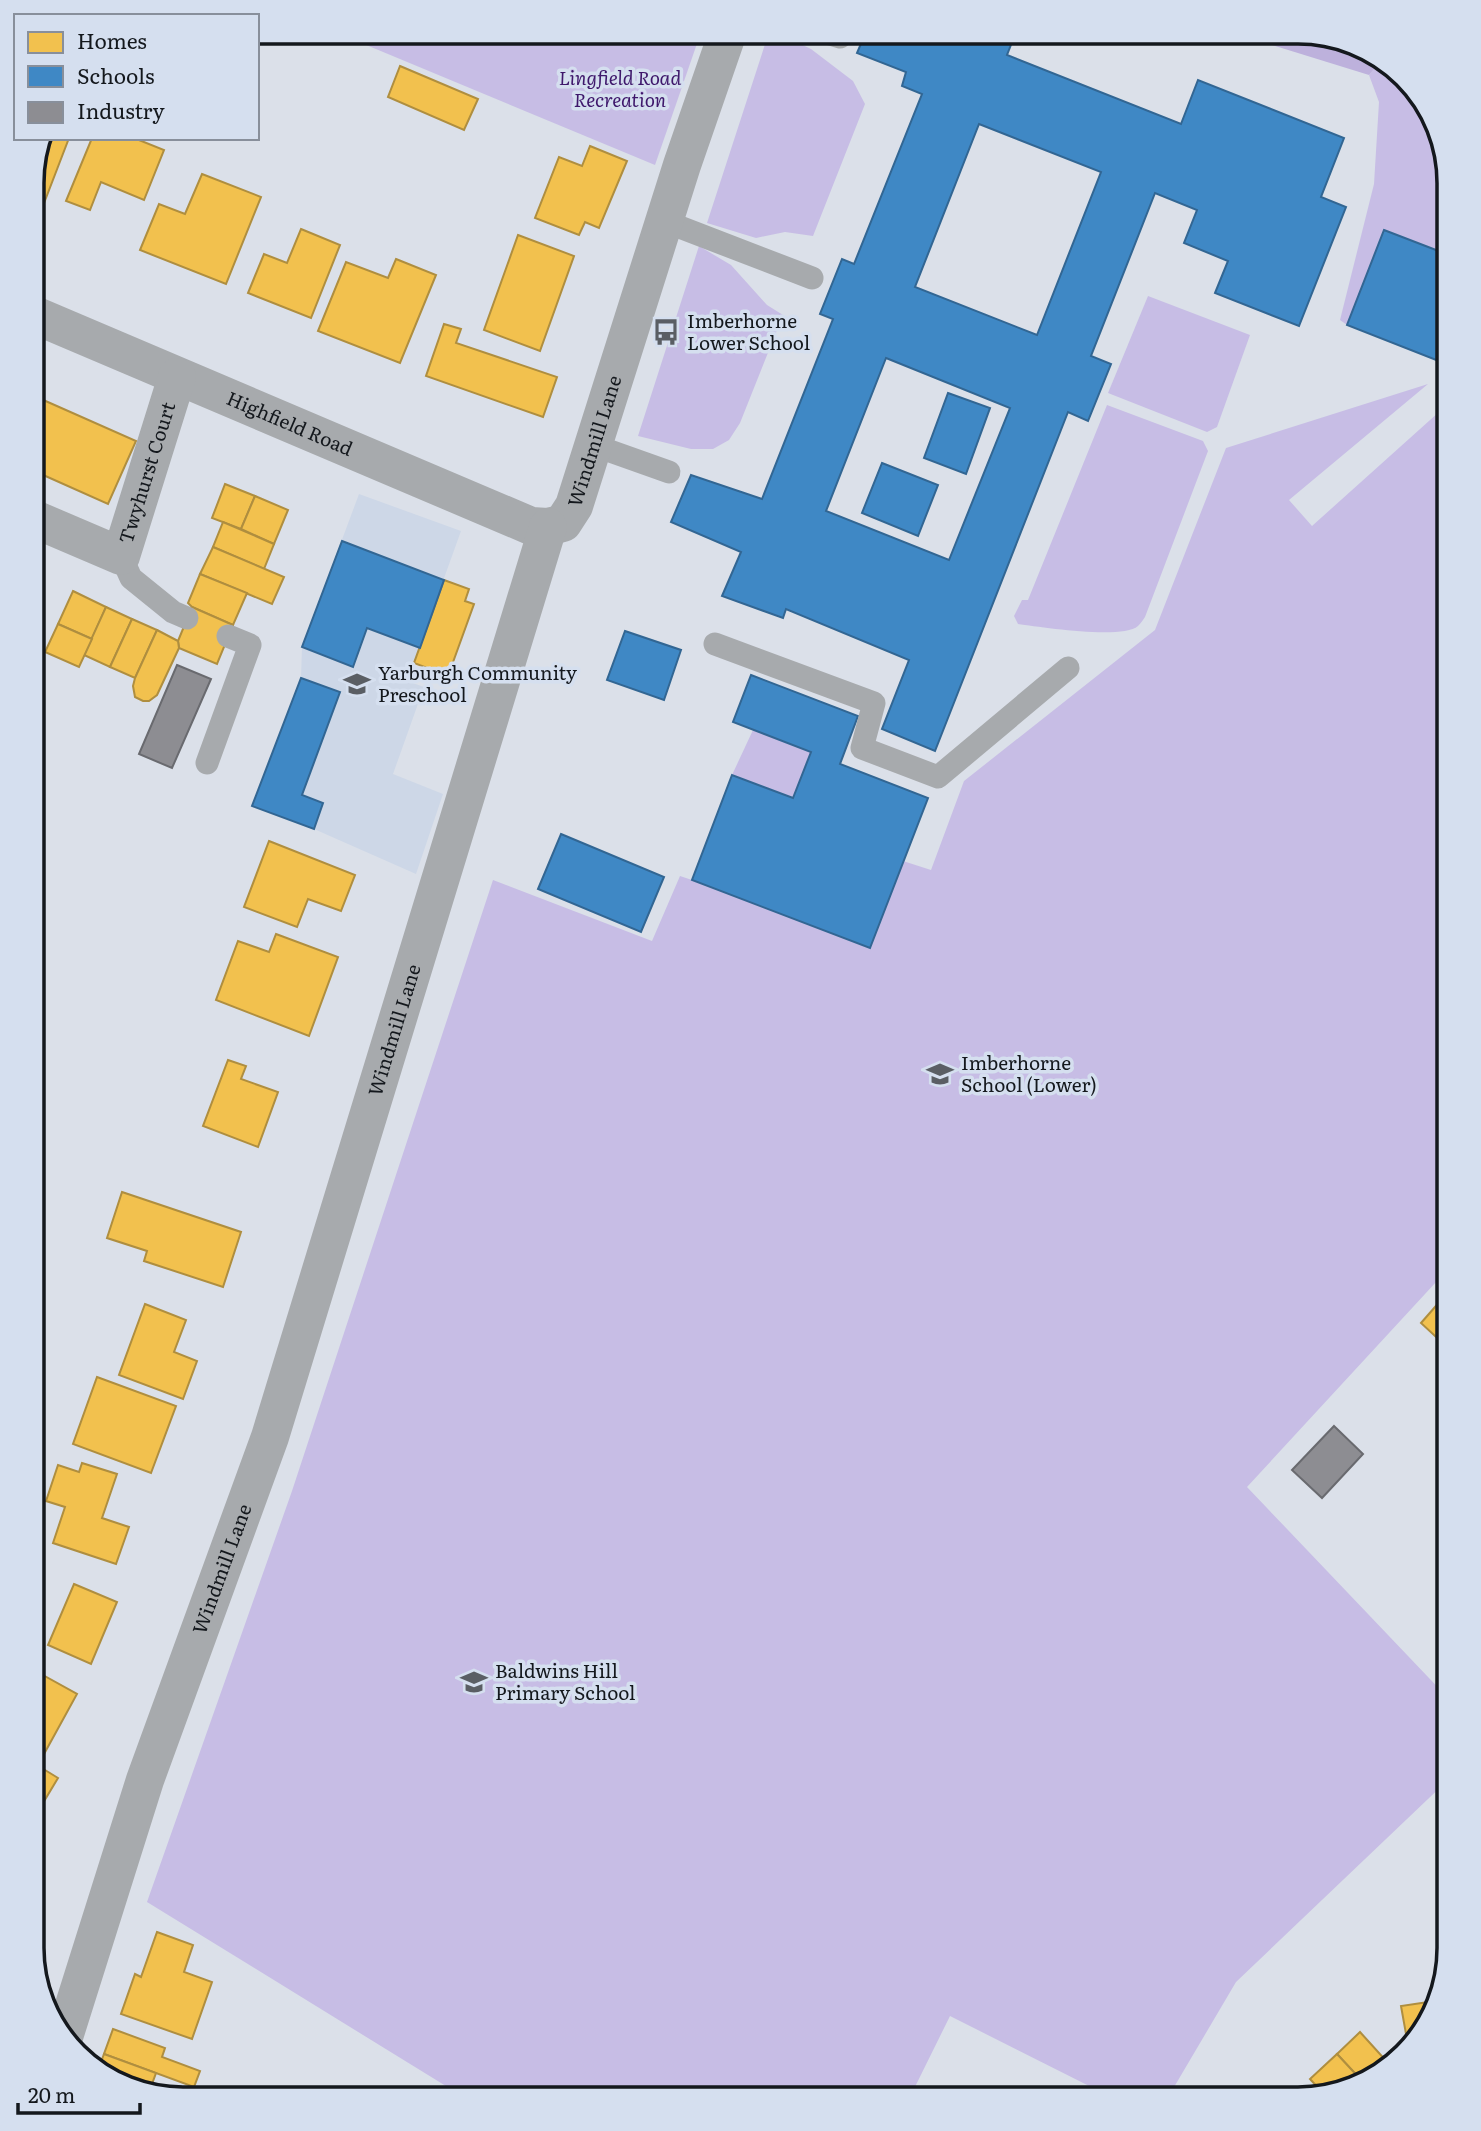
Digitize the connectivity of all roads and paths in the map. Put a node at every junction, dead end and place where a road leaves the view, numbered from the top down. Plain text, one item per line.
1 (724, 44) edge
2 (664, 221) junction
3 (812, 278) dead end
4 (44, 319) edge
5 (177, 377) junction
6 (593, 444) junction
7 (669, 472) dead end
8 (44, 523) edge
9 (548, 527) junction
10 (121, 556) junction
11 (187, 618) dead end
12 (228, 636) dead end
13 (715, 644) dead end
14 (1068, 668) dead end
15 (207, 762) dead end
16 (67, 2025) edge

1 - 2 street, Windmill Lane
2 - 3 lane
2 - 6 street, Windmill Lane
4 - 5 street, Highfield Road
5 - 9 street, Highfield Road
5 - 10 street, Twyhurst Court
6 - 7 lane
6 - 9 street, Windmill Lane
8 - 10 street, Twyhurst Court
9 - 16 street, Windmill Lane
10 - 11 lane
12 - 15 lane
13 - 14 lane

